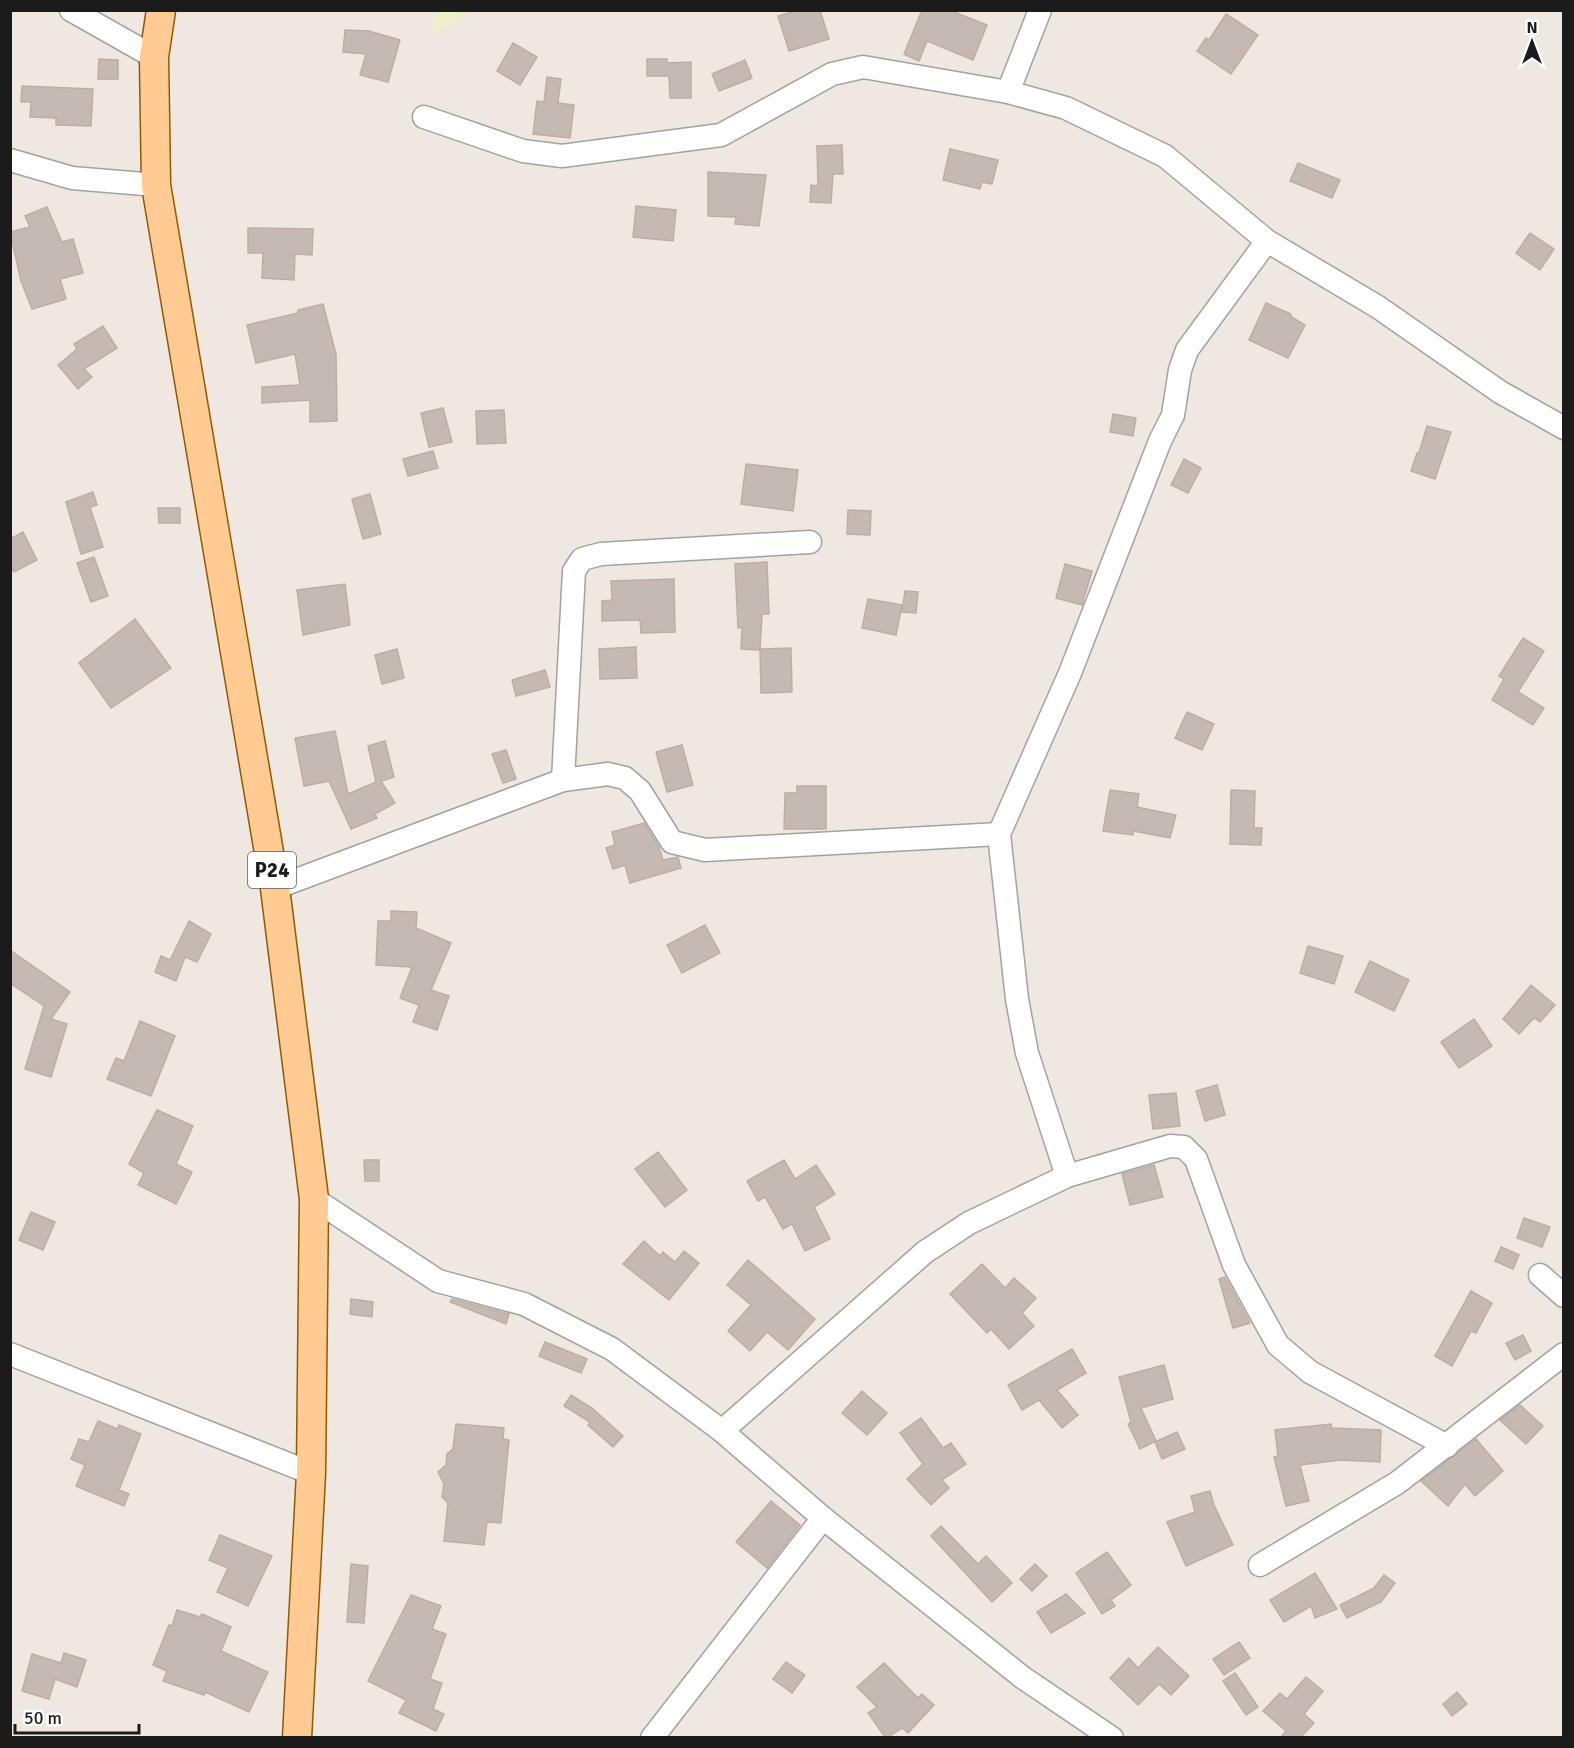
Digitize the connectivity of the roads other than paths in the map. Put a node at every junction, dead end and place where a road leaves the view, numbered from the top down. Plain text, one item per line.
1 (71, 10) edge
2 (161, 10) edge
3 (1040, 10) edge
4 (154, 57) junction
5 (1008, 92) junction
6 (424, 117) dead end
7 (10, 160) edge
8 (156, 185) junction
9 (1267, 241) junction
10 (1563, 428) edge
11 (810, 542) dead end
12 (563, 780) junction
13 (999, 834) junction
14 (275, 888) junction
15 (1067, 1176) junction
16 (314, 1199) junction
17 (1540, 1275) dead end
18 (1563, 1296) edge
19 (10, 1354) edge
20 (1563, 1354) edge
21 (722, 1431) junction
22 (1447, 1446) junction
23 (311, 1473) junction
24 (823, 1518) junction
25 (1260, 1565) dead end
26 (297, 1737) edge
27 (652, 1737) edge
28 (1112, 1737) edge

1 - 4 street
2 - 4 main road, P24
3 - 5 street
4 - 8 main road, P24
5 - 6 street
5 - 9 street
7 - 8 street
8 - 14 main road, P24
9 - 10 street
9 - 13 street
11 - 12 street
12 - 13 street
12 - 14 street
13 - 15 street
14 - 16 main road, P24
15 - 21 street
15 - 22 street
16 - 21 street
16 - 23 main road, P24
17 - 18 street
19 - 23 street
20 - 22 street
21 - 24 street
22 - 25 street
23 - 26 main road, P24
24 - 27 street
24 - 28 street

